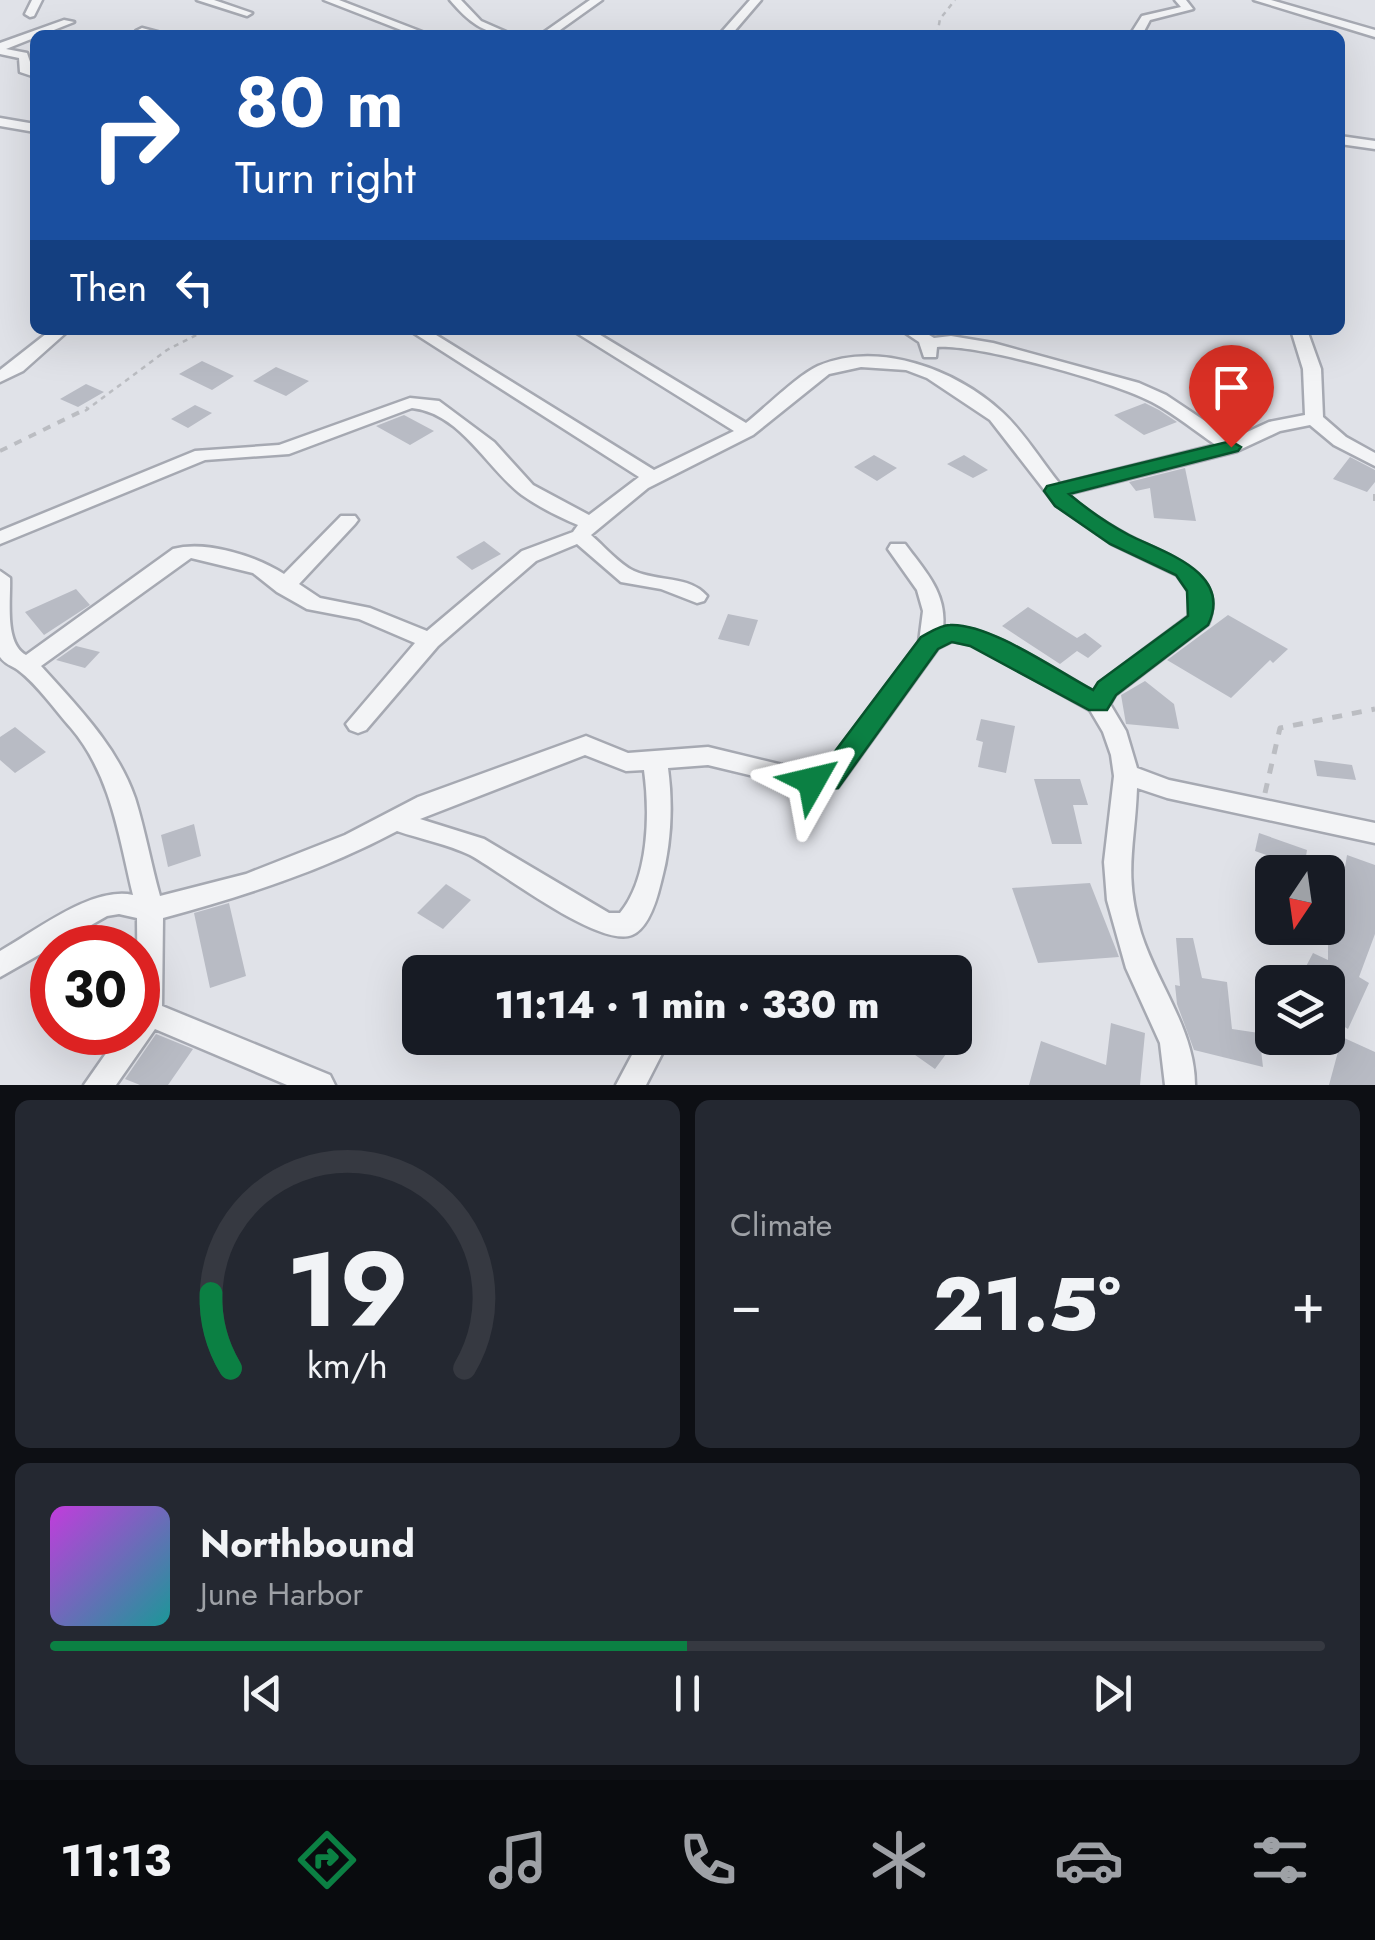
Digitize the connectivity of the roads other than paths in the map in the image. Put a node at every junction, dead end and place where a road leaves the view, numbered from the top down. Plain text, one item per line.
1 (37, 0) edge
2 (202, 0) edge
3 (329, 0) edge
4 (455, 0) edge
5 (597, 0) edge
6 (756, 0) edge
7 (1180, 0) edge
8 (1258, 0) edge
9 (247, 12) dead end
10 (30, 14) dead end
11 (68, 22) dead end
12 (48, 30) edge
13 (410, 30) edge
14 (492, 30) edge
15 (553, 30) edge
16 (729, 30) edge
17 (1138, 30) edge
18 (1375, 34) edge
19 (30, 37) edge
20 (0, 49) edge
21 (30, 71) edge
22 (0, 122) edge
23 (30, 127) edge
24 (1345, 141) edge
25 (1375, 145) edge
26 (55, 335) edge
27 (425, 335) edge
28 (588, 335) edge
29 (912, 335) edge
30 (1300, 335) edge
31 (925, 360) junction
32 (0, 377) edge
33 (1314, 418) junction
34 (747, 430) junction
35 (1231, 447) junction
36 (1375, 460) edge
37 (652, 477) junction
38 (1055, 491) junction
39 (348, 520) dead end
40 (585, 530) junction
41 (0, 538) edge
42 (898, 548) dead end
43 (0, 578) edge
44 (284, 586) junction
45 (697, 596) dead end
46 (430, 640) junction
47 (930, 643) junction
48 (27, 666) junction
49 (1098, 704) junction
50 (358, 724) dead end
51 (655, 760) junction
52 (1129, 776) junction
53 (395, 821) junction
54 (1375, 832) edge
55 (150, 910) junction
56 (150, 925) edge
57 (0, 965) edge
58 (160, 1018) edge
59 (121, 1055) edge
60 (647, 1055) edge
61 (99, 1085) edge
62 (320, 1085) edge
63 (631, 1085) edge
64 (1180, 1085) edge

1 - 10 street
2 - 9 street
3 - 13 street
4 - 14 street
5 - 15 street
6 - 16 street
7 - 17 street
8 - 18 street
11 - 12 street
19 - 20 street
20 - 21 street
22 - 23 street
24 - 25 street
26 - 32 street
27 - 37 street
28 - 34 street
29 - 31 street
30 - 33 street
31 - 34 street
31 - 35 street
31 - 38 street
33 - 35 street
33 - 36 street
34 - 37 street
35 - 38 street
37 - 40 street
38 - 49 street
39 - 44 street
40 - 41 street
40 - 45 street
40 - 46 street
42 - 47 street
43 - 48 street
44 - 46 street
44 - 48 street
46 - 50 street
47 - 49 street
47 - 51 street
48 - 55 street
49 - 52 street
51 - 53 street
51 - 53 street
52 - 54 street
52 - 64 street
53 - 55 street
55 - 56 street
55 - 57 street
58 - 62 street
59 - 61 street
60 - 63 street

